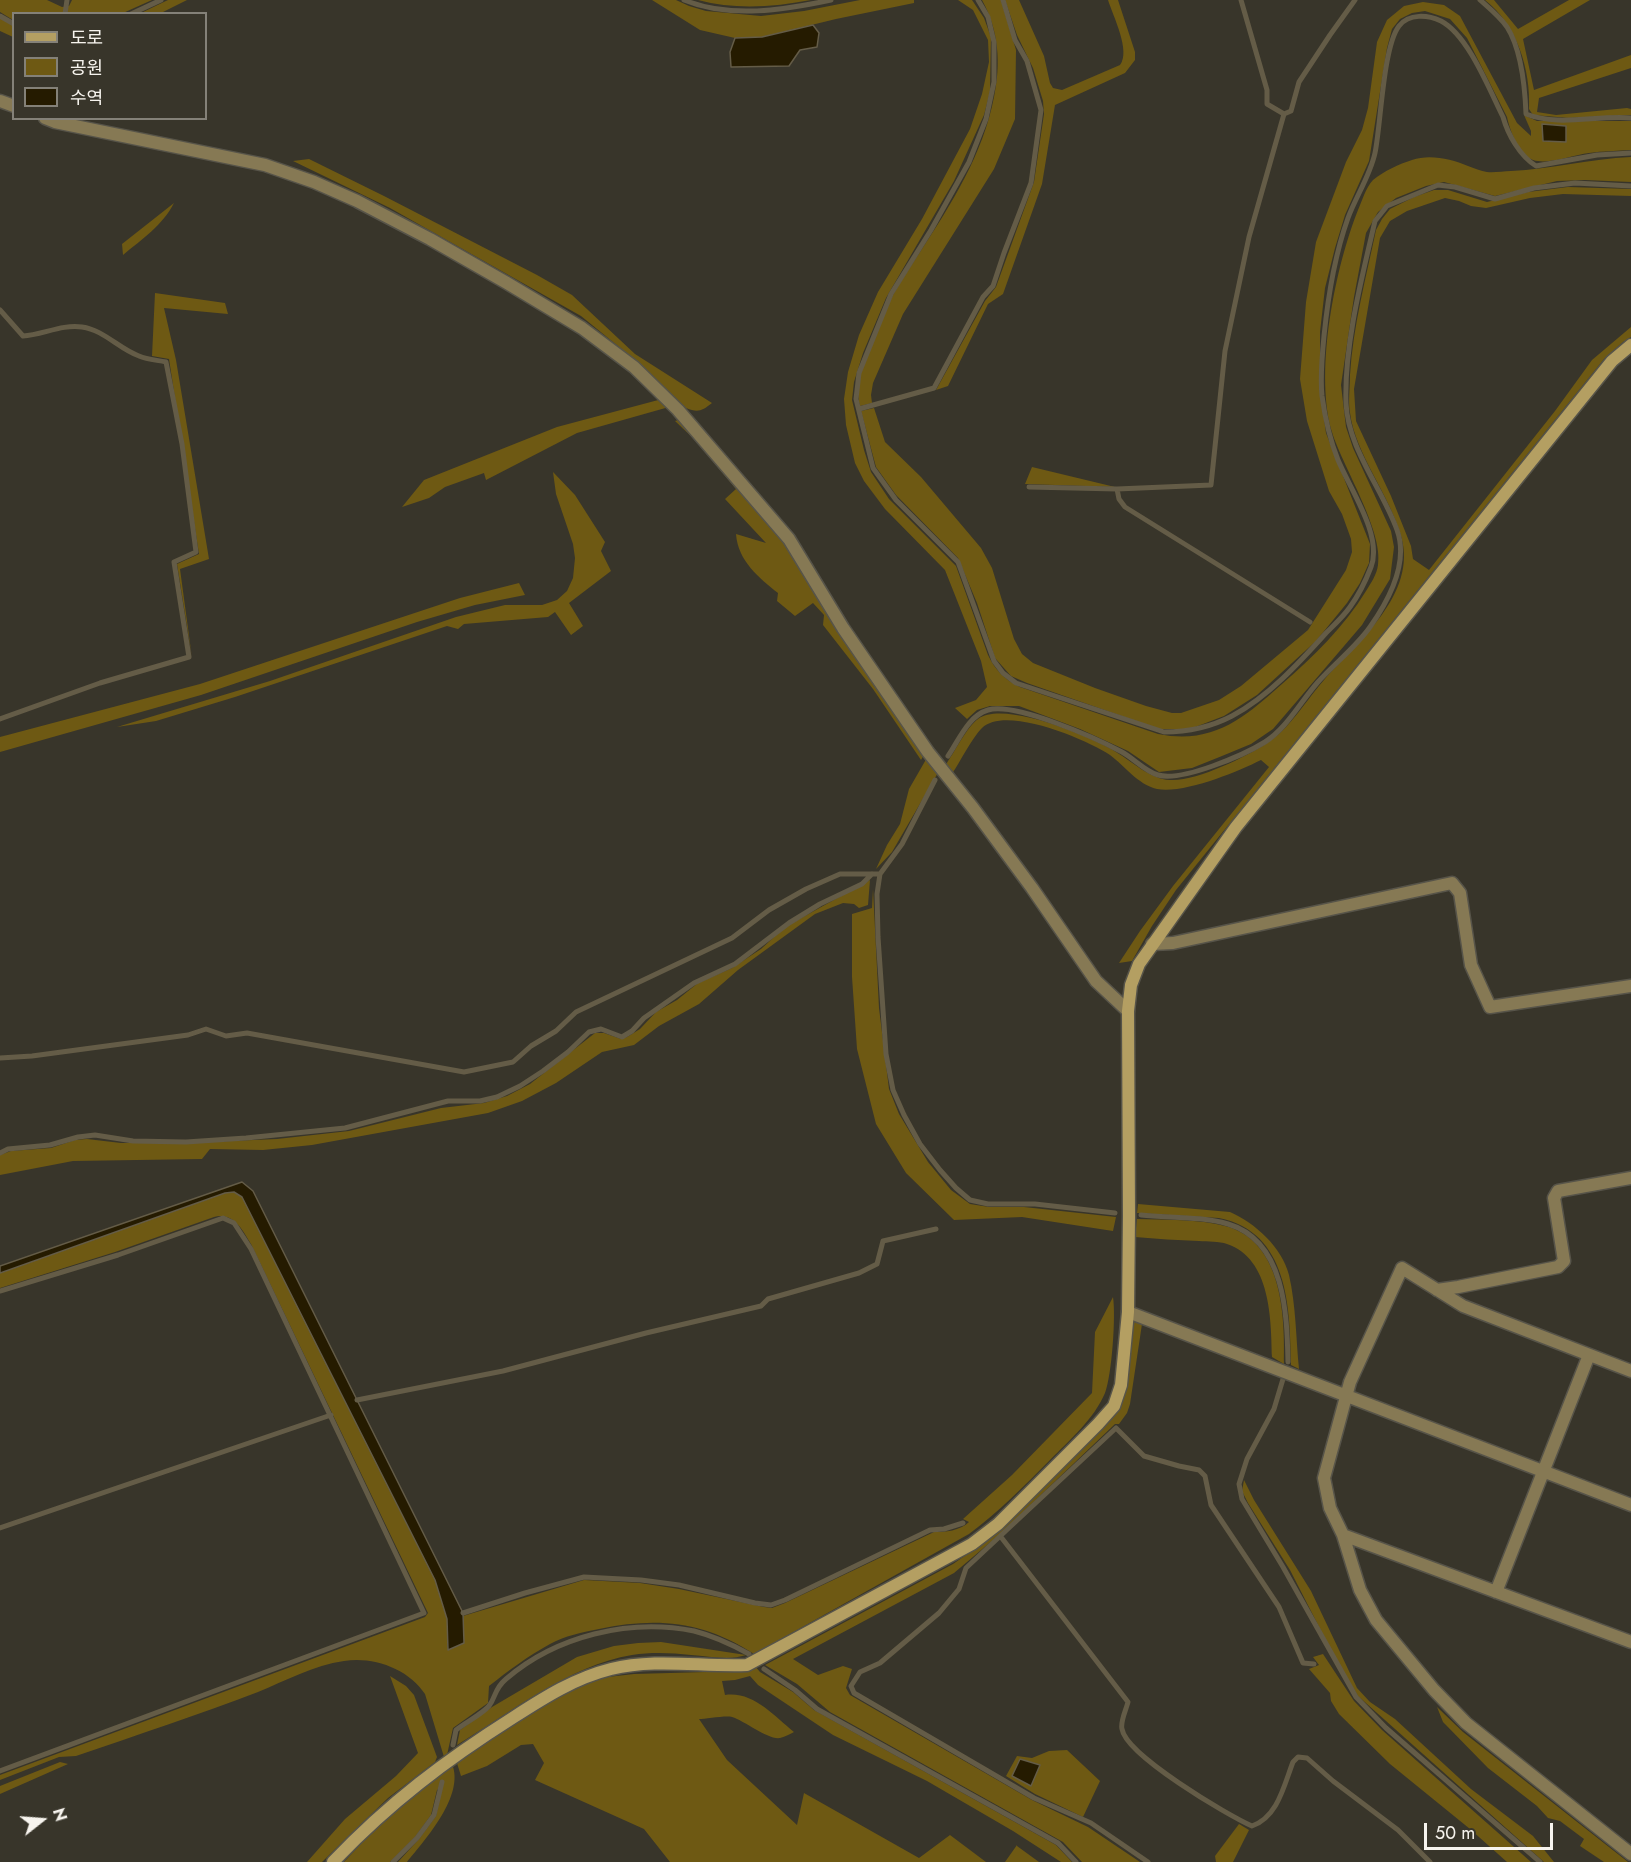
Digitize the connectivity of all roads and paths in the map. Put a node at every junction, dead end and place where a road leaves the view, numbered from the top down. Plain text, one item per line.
1 (49, 120) edge
2 (1631, 345) edge
3 (1152, 944) junction
4 (1631, 986) edge
5 (1128, 1011) junction
6 (1631, 1178) edge
7 (1436, 1290) junction
8 (1128, 1312) junction
9 (1589, 1355) junction
10 (1631, 1371) edge
11 (1346, 1395) junction
12 (1543, 1471) junction
13 (1631, 1505) edge
14 (1343, 1535) junction
15 (1496, 1592) junction
16 (1631, 1641) edge
17 (1631, 1854) edge
18 (333, 1862) edge

1 - 5 street
2 - 3 street
3 - 4 street
3 - 5 street
5 - 8 street
6 - 7 street
7 - 9 street
7 - 11 street
8 - 11 street
8 - 18 street
9 - 10 street
9 - 12 street
11 - 12 street
11 - 14 street
12 - 13 street
12 - 15 street
14 - 15 street
14 - 17 street
15 - 16 street

